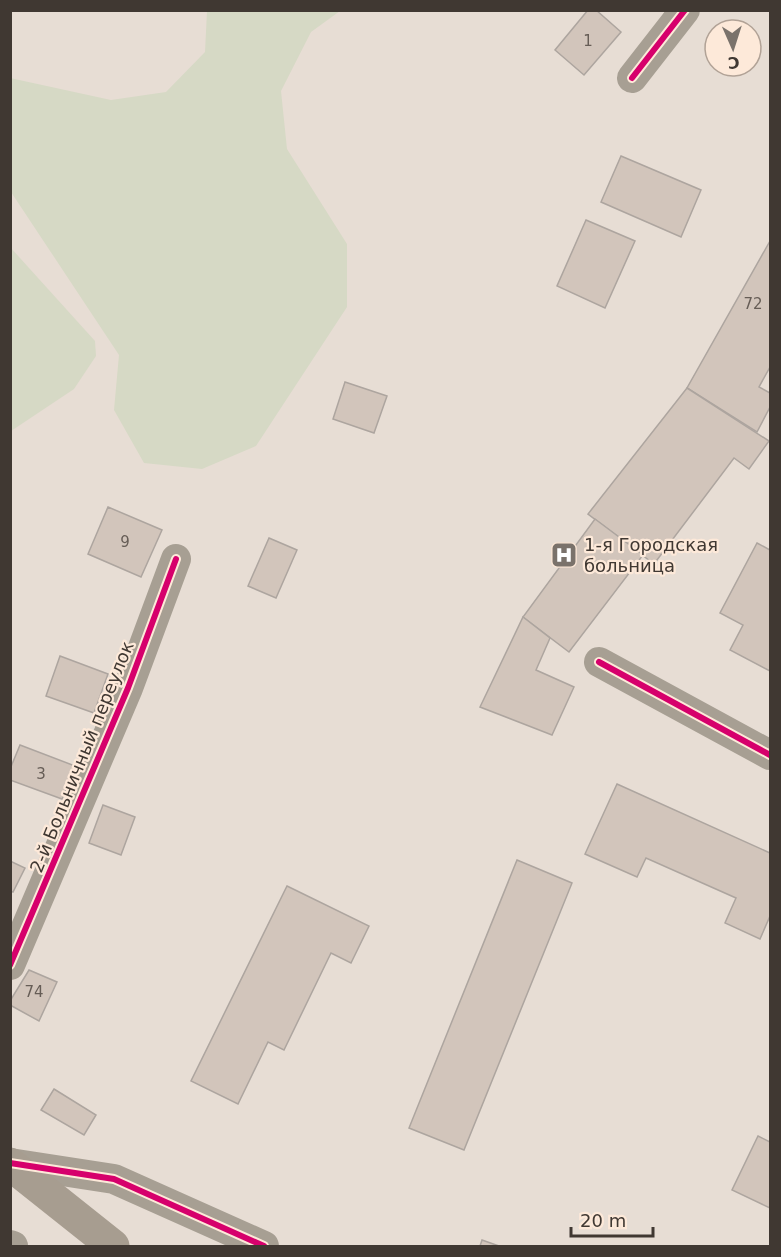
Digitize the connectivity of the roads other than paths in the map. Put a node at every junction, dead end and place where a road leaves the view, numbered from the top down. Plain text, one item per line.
1 (685, 10) edge
2 (632, 78) dead end
3 (176, 559) dead end
4 (599, 662) dead end
5 (771, 754) edge
6 (10, 965) edge
7 (10, 1164) edge
8 (113, 1246) edge
9 (264, 1246) edge

1 - 2 street
3 - 6 street, 2-й Больничный переулок
4 - 5 street
7 - 8 main road
7 - 9 street

